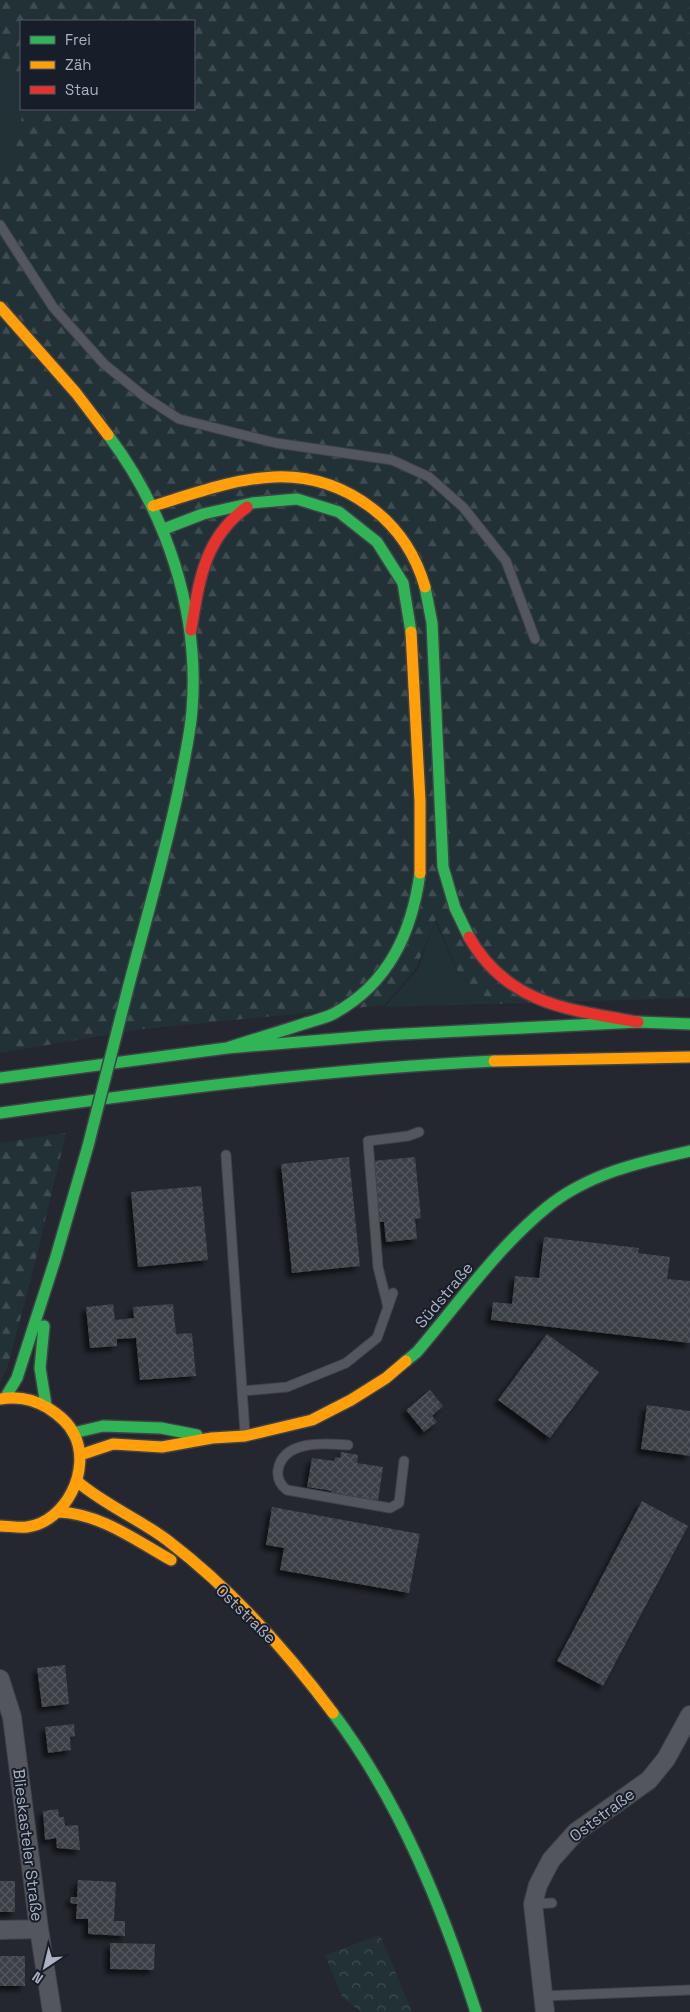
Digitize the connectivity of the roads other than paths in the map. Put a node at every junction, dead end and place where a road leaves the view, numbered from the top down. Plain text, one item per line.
1 (0, 225) edge
2 (0, 307) edge
3 (252, 503) junction
4 (153, 506) junction
5 (164, 529) junction
6 (191, 630) junction
7 (535, 639) dead end
8 (638, 1022) junction
9 (690, 1024) edge
10 (227, 1048) junction
11 (690, 1057) edge
12 (0, 1078) edge
13 (0, 1113) edge
14 (419, 1132) dead end
15 (690, 1150) edge
16 (226, 1155) dead end
17 (55, 1260) junction
18 (393, 1293) dead end
19 (388, 1307) junction
20 (243, 1391) junction
21 (3, 1399) edge
22 (46, 1405) junction
23 (74, 1433) junction
24 (245, 1436) junction
25 (212, 1438) junction
26 (348, 1445) dead end
27 (80, 1455) junction
28 (404, 1461) dead end
29 (78, 1482) junction
30 (58, 1512) junction
31 (5, 1527) edge
32 (0, 1536) edge
33 (204, 1575) junction
34 (0, 1679) edge
35 (690, 1715) edge
36 (359, 1750) junction
37 (402, 1853) dead end
38 (552, 1903) dead end
39 (533, 1904) junction
40 (38, 1929) junction
41 (0, 1930) edge
42 (690, 1990) edge
43 (544, 2004) edge
44 (52, 2012) edge
45 (476, 2012) edge

1 - 7 lane
2 - 4 main road
3 - 5 main road
3 - 6 main road
3 - 10 main road
4 - 5 main road
4 - 8 main road
5 - 6 main road
6 - 17 main road, bridge
8 - 9 main road
8 - 10 main road
10 - 12 main road
11 - 13 main road
14 - 19 lane
15 - 24 main road, Südstraße
16 - 20 lane
17 - 21 main road
17 - 22 main road
18 - 19 lane
19 - 20 lane
20 - 24 lane
21 - 22 main road
22 - 23 main road
23 - 25 main road, Südstraße
23 - 27 main road
24 - 25 main road, Südstraße
25 - 27 main road, Südstraße
26 - 28 lane
27 - 29 main road
29 - 30 main road
29 - 33 main road, Oststraße
30 - 31 main road
30 - 33 main road, Oststraße
31 - 32 main road
33 - 36 main road, Oststraße
34 - 40 street, Blieskasteler Straße
35 - 39 street, Oststraße
36 - 37 main road, Oststraße
36 - 45 main road, Oststraße
38 - 39 lane
39 - 43 street, Oststraße
40 - 41 street
40 - 44 street, Blieskasteler Straße
42 - 43 lane

